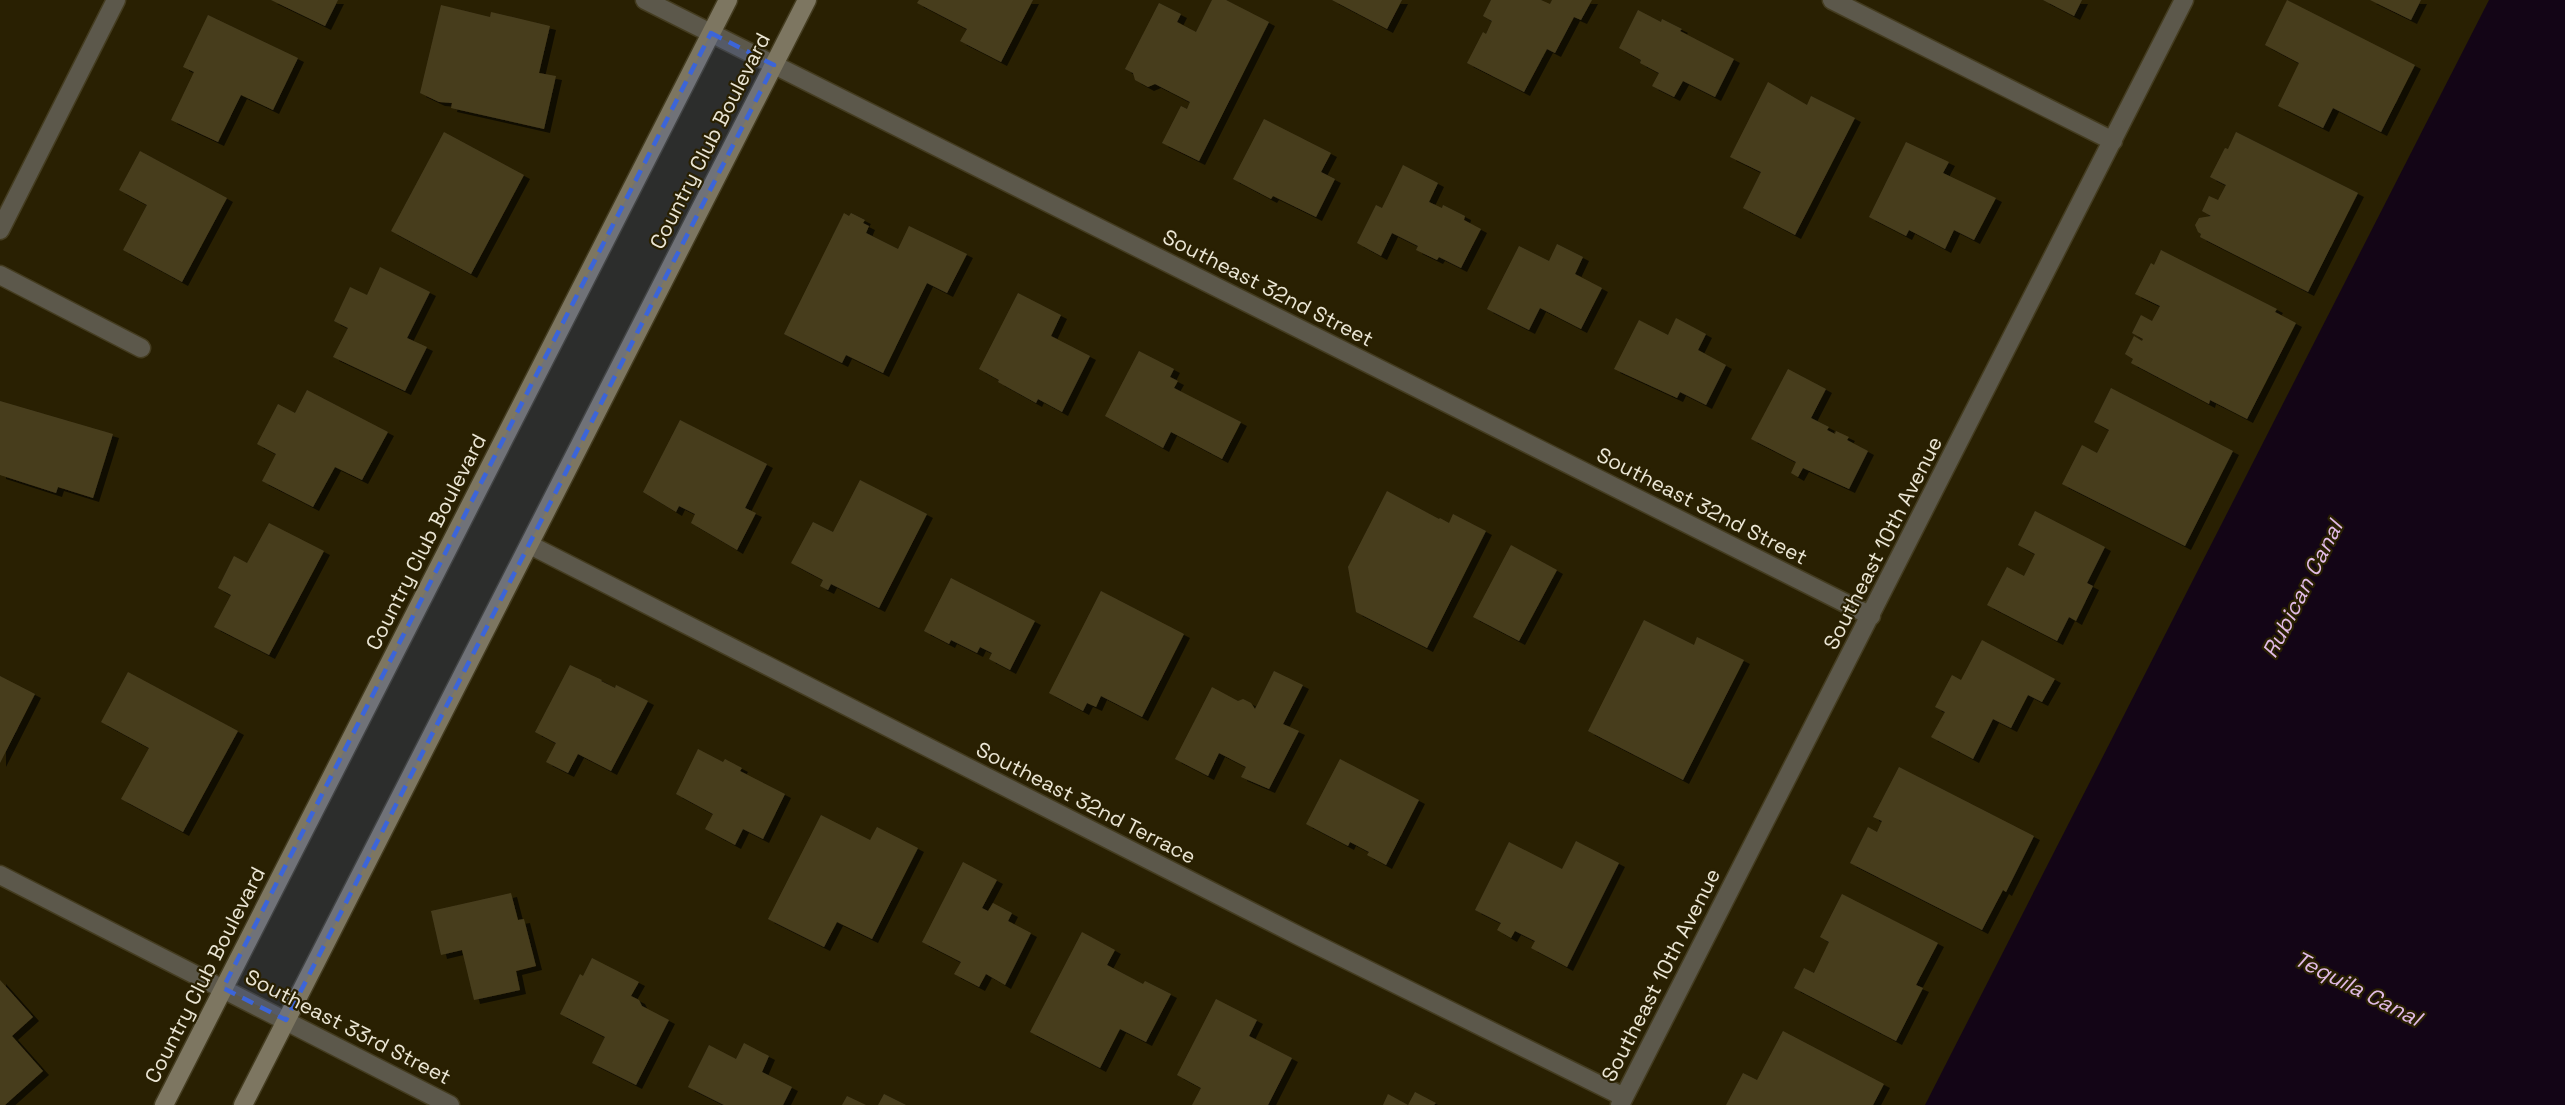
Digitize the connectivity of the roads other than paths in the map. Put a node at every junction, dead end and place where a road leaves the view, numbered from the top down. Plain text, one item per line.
1 (116, 0) edge
2 (645, 0) edge
3 (728, 0) edge
4 (807, 0) edge
5 (1832, 0) edge
6 (2184, 0) edge
7 (711, 33) junction
8 (774, 65) junction
9 (2113, 141) junction
10 (0, 230) edge
11 (0, 275) edge
12 (141, 348) dead end
13 (530, 545) junction
14 (1871, 616) junction
15 (0, 875) edge
16 (223, 988) junction
17 (286, 1020) junction
18 (1622, 1101) edge
19 (164, 1105) edge
20 (243, 1105) edge
21 (450, 1105) edge

1 - 10 street
2 - 7 street, Southeast 32nd Street
3 - 7 main road, Country Club Boulevard
4 - 8 main road, Country Club Boulevard
5 - 9 street
6 - 9 street, Southeast 10th Avenue
7 - 8 street, Southeast 32nd Street
7 - 16 main road, Country Club Boulevard
8 - 13 main road, Country Club Boulevard
8 - 14 street, Southeast 32nd Street
9 - 14 street, Southeast 10th Avenue
11 - 12 street
13 - 17 main road, Country Club Boulevard
13 - 18 street, Southeast 32nd Terrace
14 - 18 street, Southeast 10th Avenue
15 - 16 street, Southeast 33rd Street
16 - 17 street, Southeast 33rd Street
16 - 19 main road, Country Club Boulevard
17 - 20 main road, Country Club Boulevard
17 - 21 street, Southeast 33rd Street

